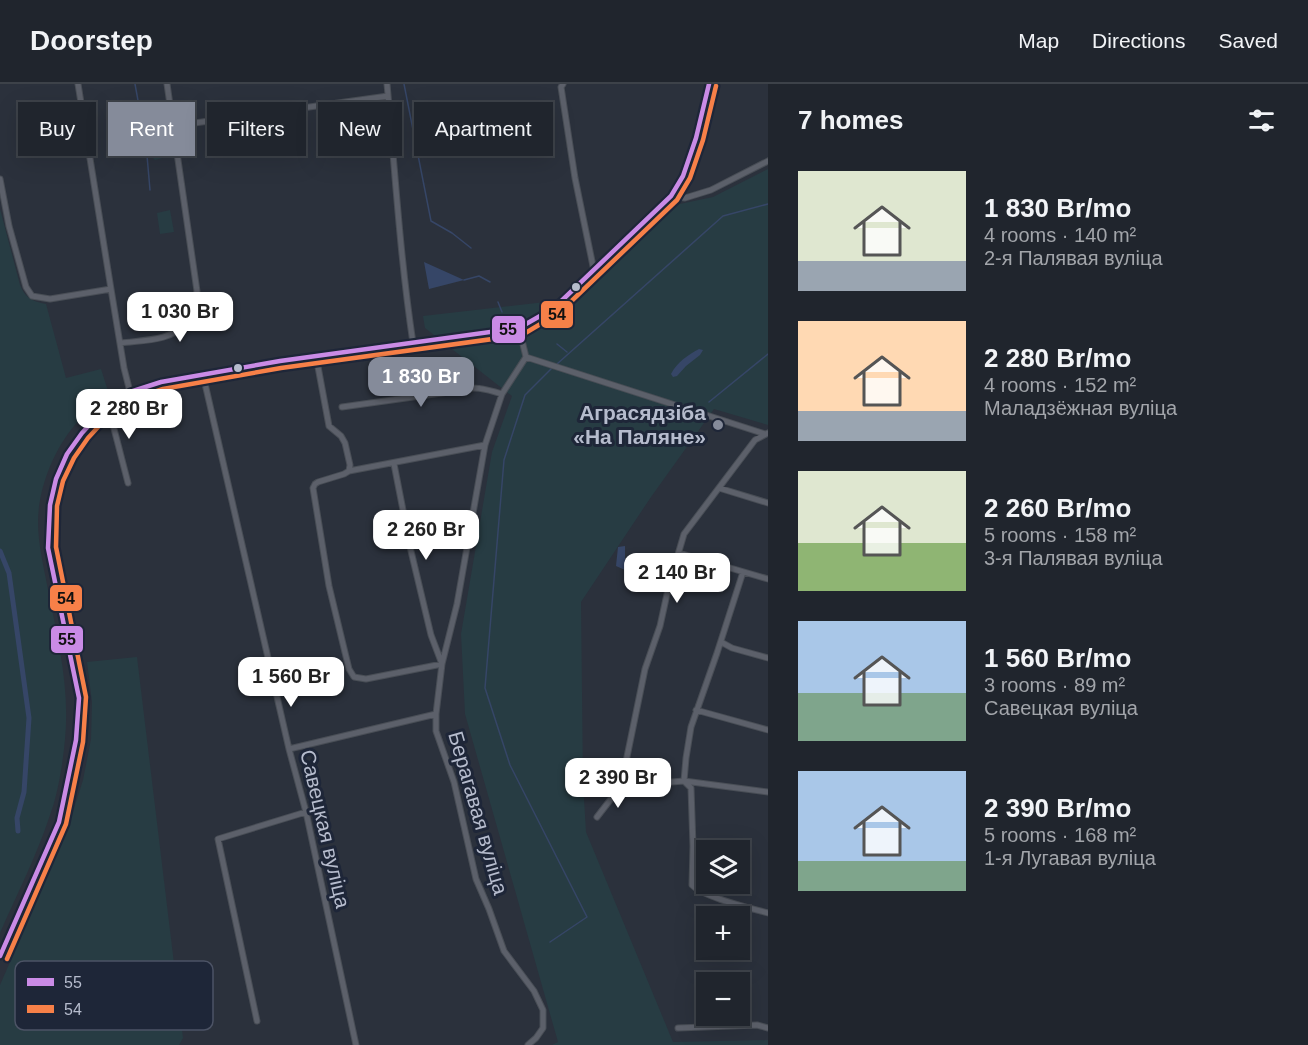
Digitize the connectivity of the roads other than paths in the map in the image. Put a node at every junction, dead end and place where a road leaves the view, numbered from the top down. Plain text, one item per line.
1 (78, 84) edge
2 (167, 84) edge
3 (387, 84) edge
4 (709, 84) edge
5 (562, 85) edge
6 (388, 96) junction
7 (170, 102) edge
8 (195, 123) edge
9 (177, 156) edge
10 (768, 161) edge
11 (0, 179) edge
12 (671, 196) junction
13 (594, 271) junction
14 (111, 289) junction
15 (519, 328) junction
16 (121, 343) junction
17 (413, 343) junction
18 (316, 356) junction
19 (526, 357) junction
20 (203, 375) junction
21 (130, 392) junction
22 (502, 394) junction
23 (342, 406) dead end
24 (105, 408) junction
25 (766, 433) edge
26 (485, 446) junction
27 (394, 464) junction
28 (349, 471) junction
29 (128, 483) dead end
30 (719, 488) junction
31 (768, 503) edge
32 (679, 553) junction
33 (743, 572) junction
34 (768, 579) edge
35 (721, 642) junction
36 (768, 658) edge
37 (442, 664) junction
38 (696, 710) junction
39 (436, 714) junction
40 (768, 730) edge
41 (289, 749) junction
42 (684, 781) junction
43 (621, 786) junction
44 (768, 792) edge
45 (306, 812) junction
46 (597, 817) dead end
47 (768, 913) edge
48 (0, 956) edge
49 (257, 1021) dead end
50 (678, 1028) dead end
51 (768, 1028) edge
52 (356, 1045) edge
53 (528, 1045) edge

1 - 14 street
2 - 7 street
3 - 6 street
4 - 12 street
5 - 13 street
6 - 8 street
6 - 17 street
9 - 16 street
10 - 12 street
11 - 14 street
12 - 13 street
13 - 15 street
14 - 16 street
15 - 17 street
15 - 19 street
16 - 21 street
17 - 18 street
18 - 20 street
18 - 28 street
19 - 22 street, Берагавая вуліца
19 - 25 street
20 - 21 street
20 - 41 street, Савецкая вуліца
21 - 24 street
22 - 23 street
22 - 26 street, Берагавая вуліца
24 - 29 street
24 - 48 street
25 - 30 street
26 - 27 street
26 - 37 street, Берагавая вуліца
27 - 28 street
27 - 37 street
28 - 37 street
30 - 31 street
30 - 32 street
32 - 33 street
32 - 43 street
33 - 34 street
33 - 35 street
35 - 36 street
35 - 38 street
37 - 39 street, Берагавая вуліца
38 - 40 street
38 - 42 street
39 - 41 street
39 - 53 street, Берагавая вуліца
41 - 45 street, Савецкая вуліца
42 - 43 street
42 - 44 street
42 - 47 street
43 - 46 street
45 - 49 street
45 - 52 street, Савецкая вуліца
50 - 51 street

